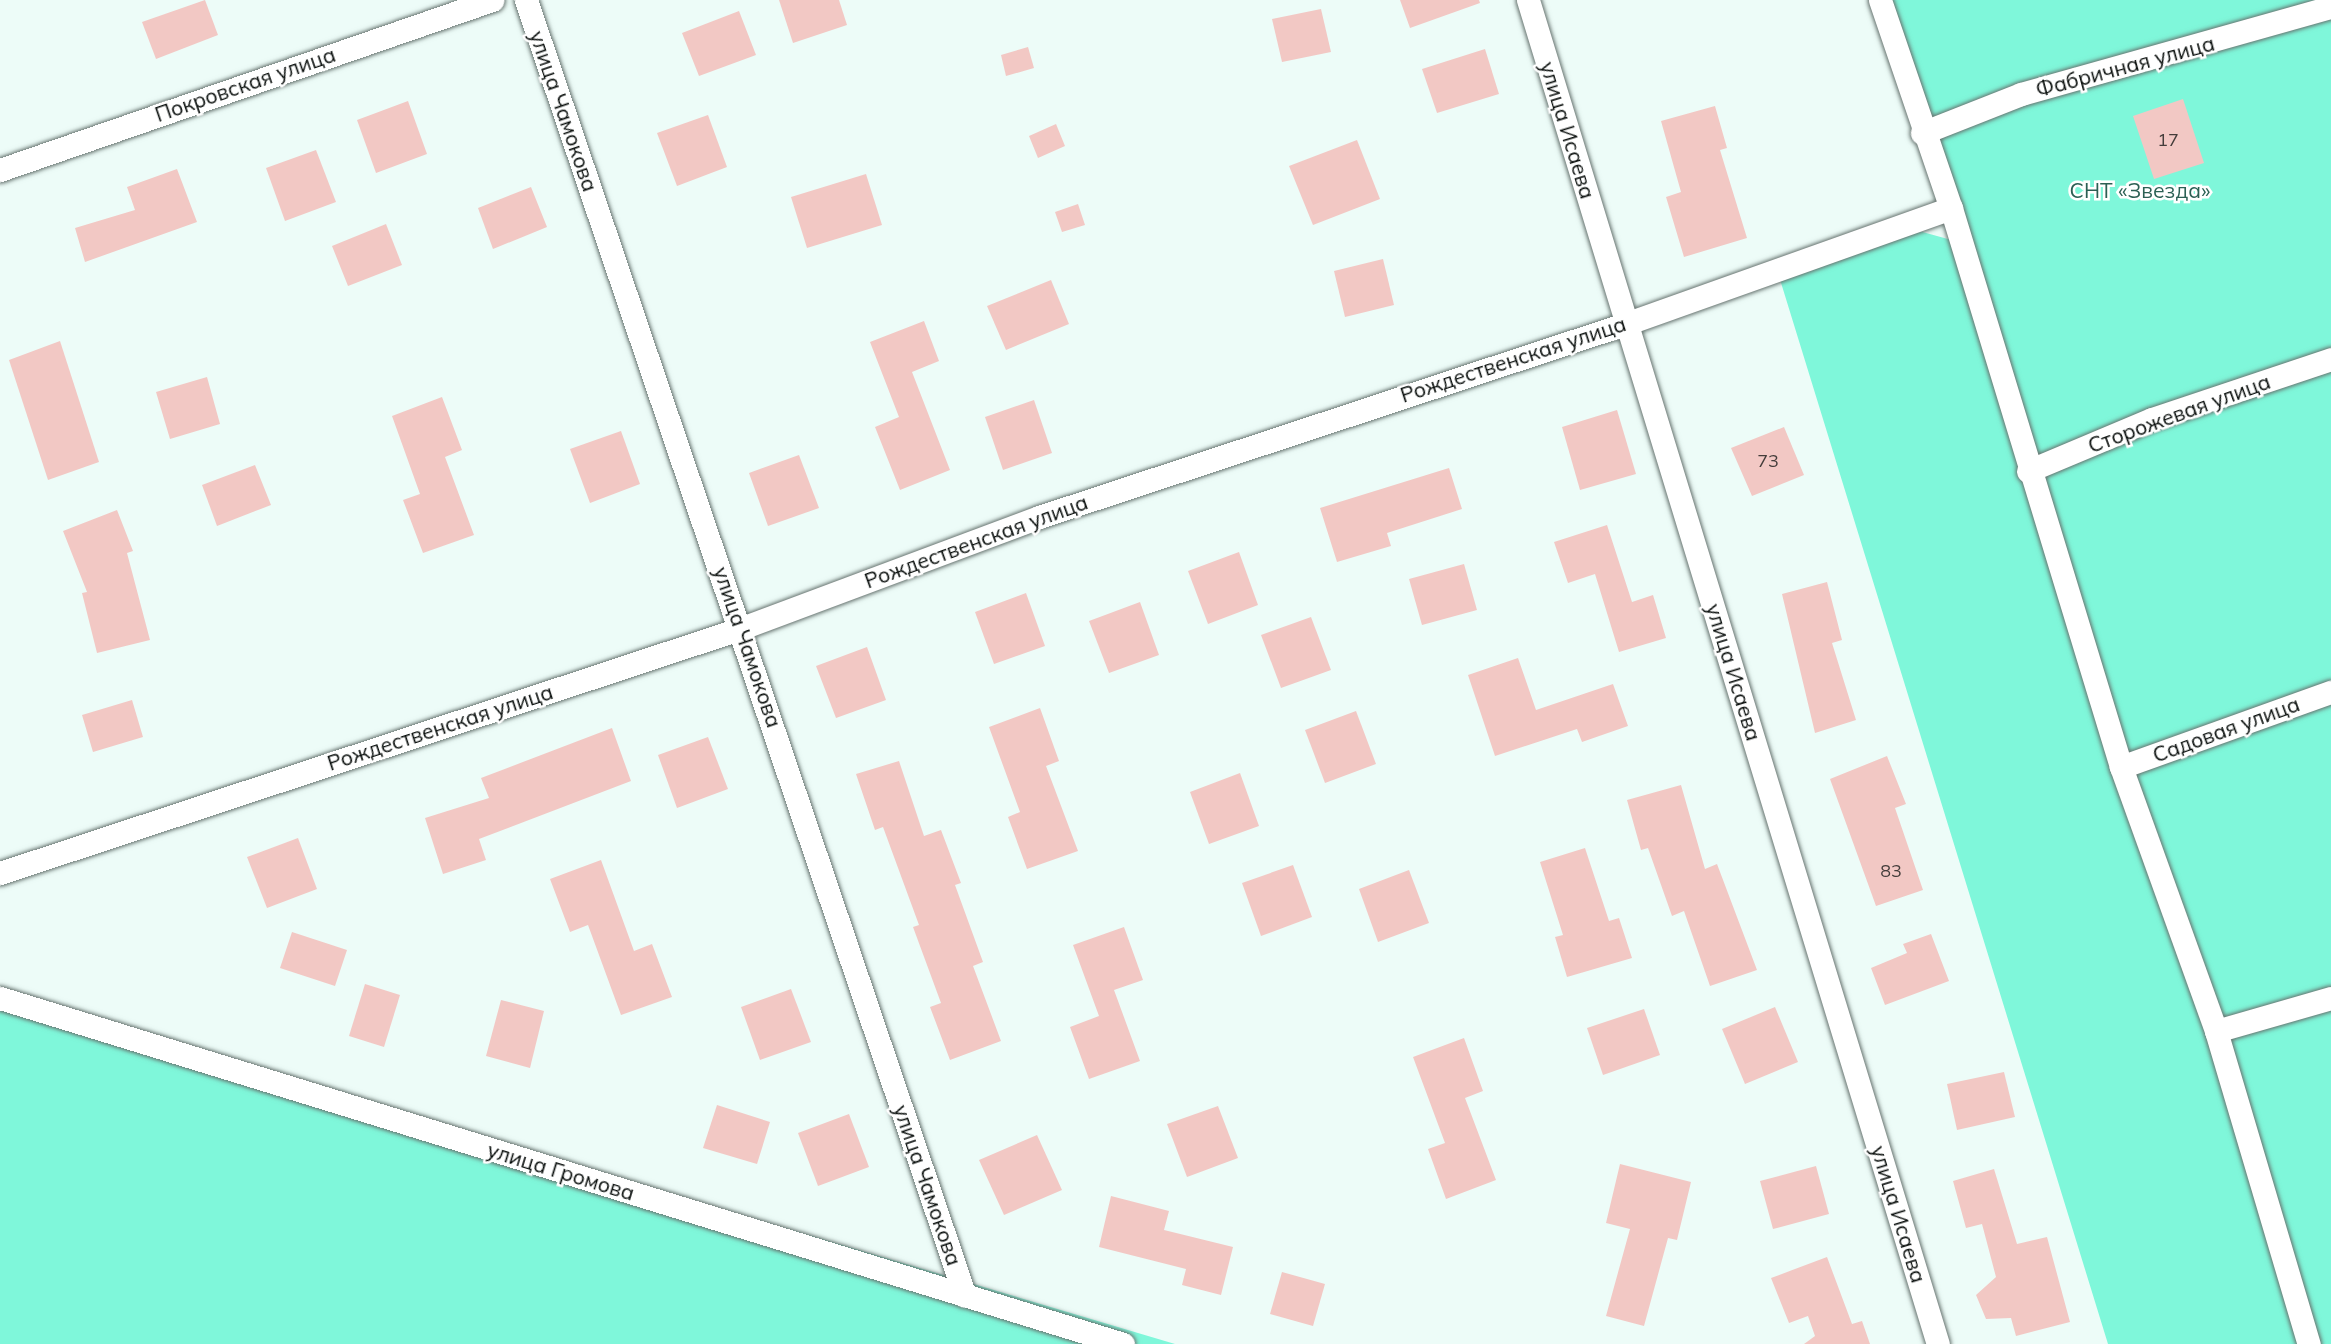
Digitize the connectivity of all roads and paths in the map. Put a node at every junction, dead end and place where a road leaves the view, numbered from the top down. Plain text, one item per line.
1 (492, 0) edge
2 (526, 0) edge
3 (1528, 0) edge
4 (1880, 0) edge
5 (2331, 7) edge
6 (1922, 133) junction
7 (0, 170) edge
8 (1951, 208) junction
9 (1628, 323) junction
10 (2331, 359) edge
11 (2028, 471) junction
12 (742, 628) junction
13 (2331, 692) edge
14 (2121, 767) junction
15 (0, 873) edge
16 (0, 998) edge
17 (2331, 998) edge
18 (2216, 1031) junction
19 (965, 1296) junction
20 (1123, 1344) edge
21 (1938, 1344) edge
22 (2309, 1344) edge

1 - 7 street, Покровская улица
2 - 12 street, улица Чамокова
3 - 9 street, улица Исаева
4 - 6 street
5 - 6 street, Фабричная улица
6 - 8 street
8 - 9 street, Рождественская улица
8 - 11 street
9 - 12 street, Рождественская улица
9 - 21 street, улица Исаева
10 - 11 street, Сторожевая улица
11 - 14 street
12 - 15 street, Рождественская улица
12 - 19 street, улица Чамокова
13 - 14 street, Садовая улица
14 - 18 street
16 - 19 street, улица Громова
17 - 18 street
18 - 22 street
19 - 20 street, улица Громова

